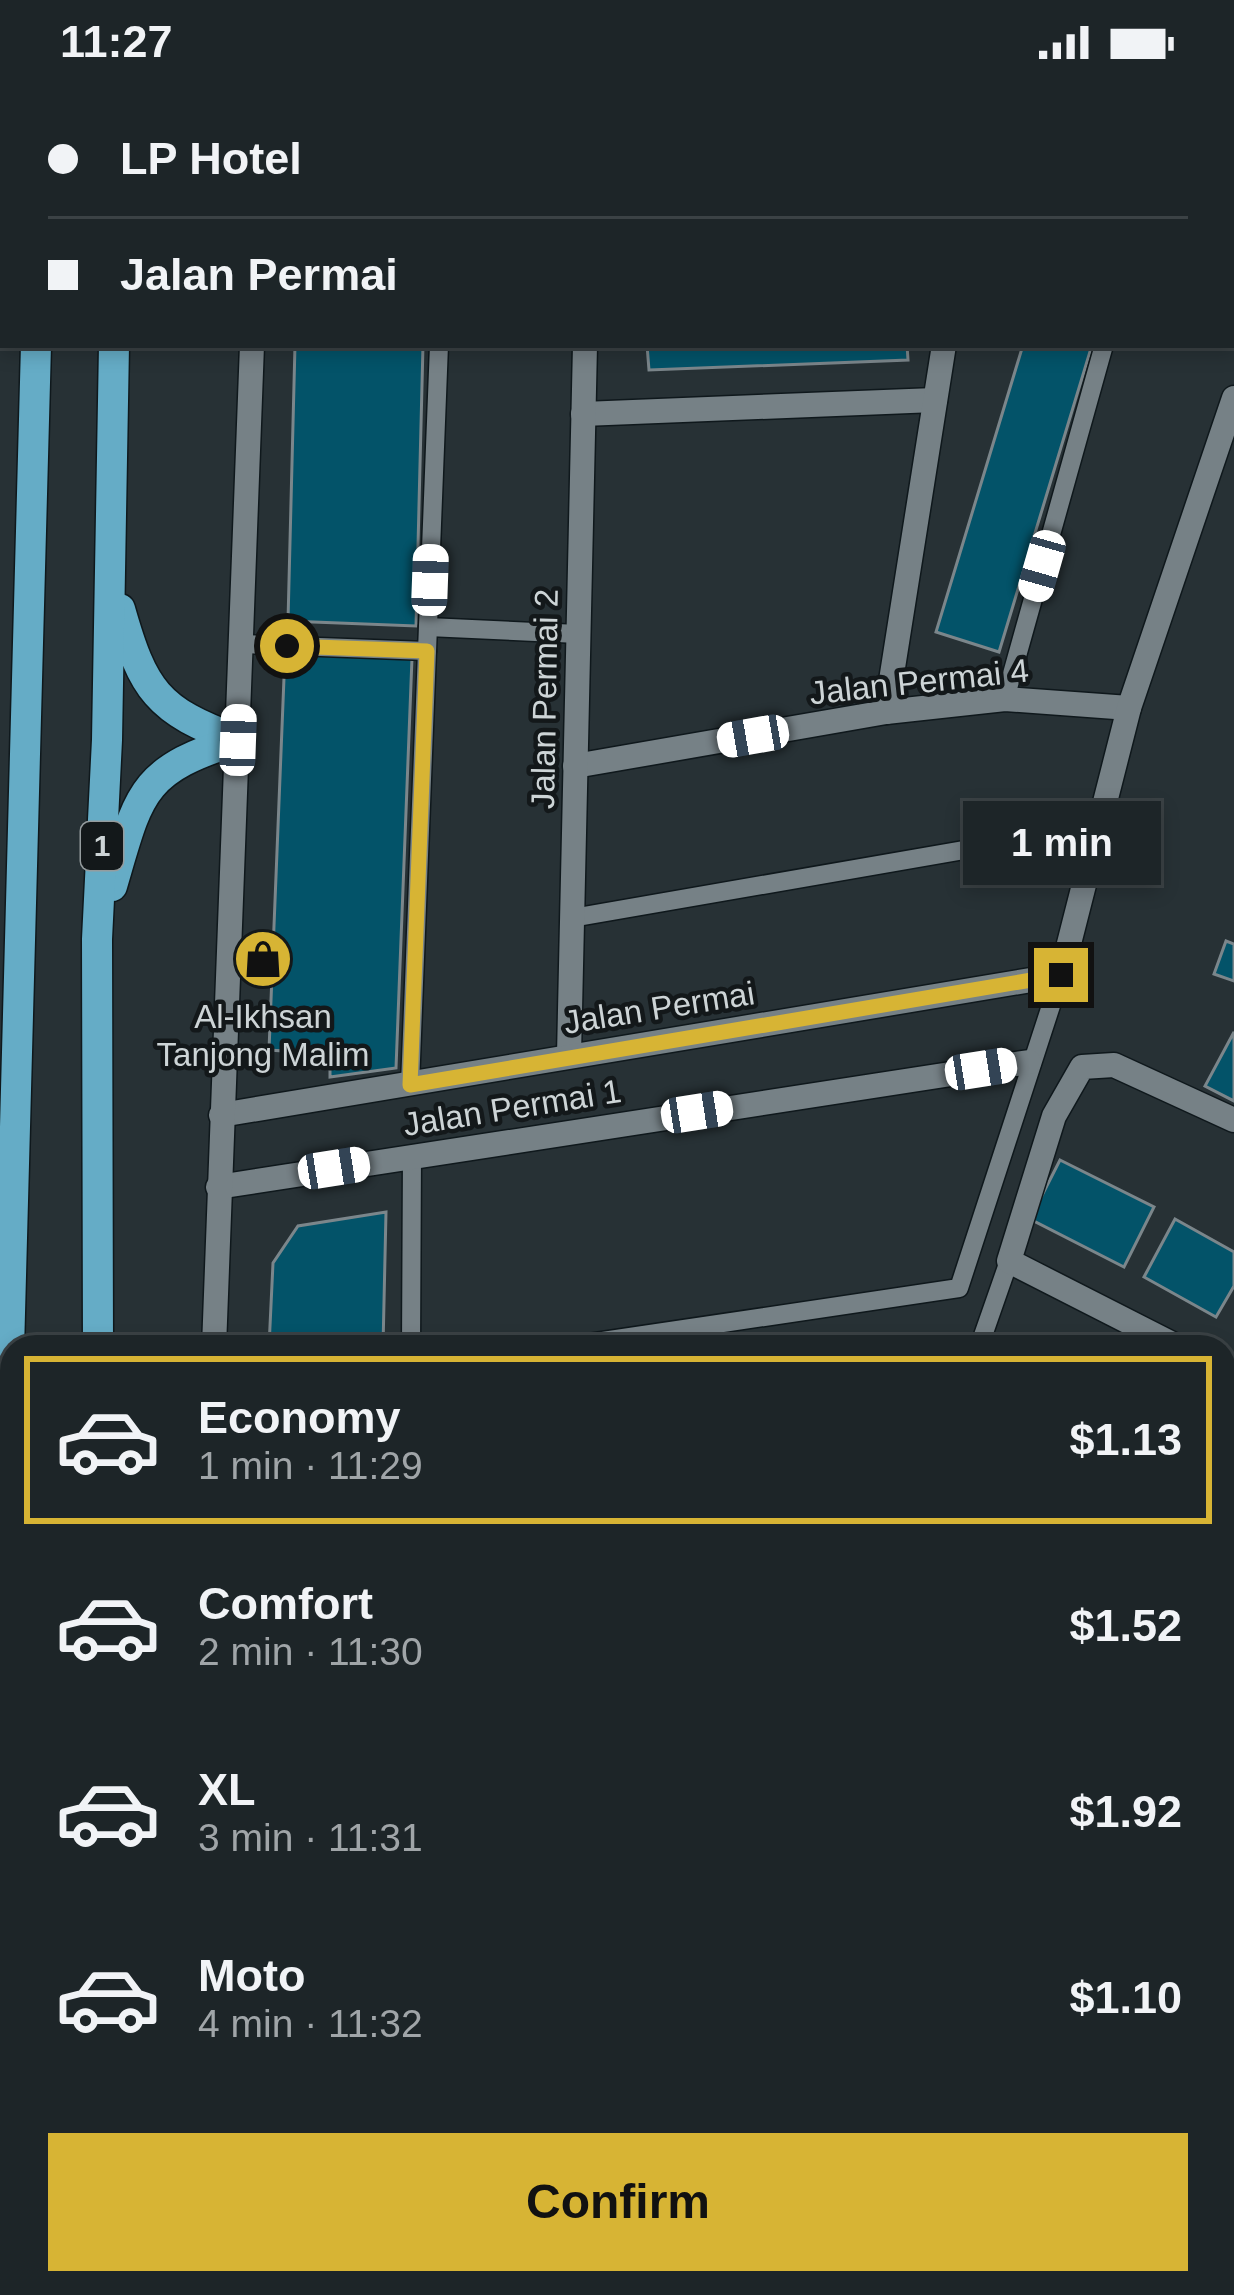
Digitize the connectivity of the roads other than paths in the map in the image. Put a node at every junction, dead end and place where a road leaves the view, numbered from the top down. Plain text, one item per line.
1 (36, 348) edge
2 (114, 348) edge
3 (134, 348) edge
4 (252, 348) edge
5 (439, 348) edge
6 (585, 348) edge
7 (944, 348) edge
8 (1103, 348) edge
9 (1234, 398) edge
10 (935, 400) junction
11 (114, 413) junction
12 (583, 414) junction
13 (1226, 465) edge
14 (111, 580) junction
15 (428, 627) junction
16 (578, 634) junction
17 (241, 644) junction
18 (427, 651) junction
19 (1005, 699) junction
20 (1129, 708) junction
21 (886, 712) junction
22 (238, 740) junction
23 (13, 766) edge
24 (575, 766) junction
25 (1102, 826) junction
26 (572, 918) junction
27 (97, 939) junction
28 (1061, 975) junction
29 (569, 1055) junction
30 (1029, 1062) junction
31 (410, 1085) junction
32 (220, 1115) junction
33 (1234, 1120) edge
34 (412, 1156) junction
35 (218, 1187) junction
36 (1009, 1261) junction
37 (959, 1288) junction
38 (999, 1289) junction
39 (5, 1335) edge
40 (98, 1335) edge
41 (214, 1335) edge
42 (411, 1335) edge
43 (643, 1335) edge
44 (983, 1335) edge
45 (1154, 1335) edge

1 - 23 main road
2 - 11 main road, 1
3 - 11 main road
4 - 17 street
5 - 15 lane
6 - 12 street, Jalan Permai 2
7 - 10 street
8 - 19 lane
9 - 13 street
10 - 12 street
10 - 21 street
11 - 14 main road, 1
12 - 16 street, Jalan Permai 2
13 - 20 street
14 - 22 main road
14 - 27 main road, 1
15 - 16 lane
15 - 18 lane
16 - 24 street, Jalan Permai 2
17 - 18 lane
17 - 22 street
18 - 31 lane
19 - 20 street, Jalan Permai 4
19 - 21 street, Jalan Permai 4
20 - 25 street
21 - 24 street, Jalan Permai 4
22 - 27 main road
22 - 32 street
23 - 39 main road
24 - 26 street, Jalan Permai 2
25 - 26 lane
25 - 28 street
26 - 29 street, Jalan Permai 2
27 - 40 main road, 1
28 - 29 street, Jalan Permai
28 - 30 lane
29 - 31 street, Jalan Permai
30 - 34 street, Jalan Permai 1
30 - 37 lane
31 - 32 street, Jalan Permai
32 - 35 street
33 - 36 street
34 - 35 street, Jalan Permai 1
34 - 42 lane
35 - 41 street
36 - 38 lane
36 - 45 street
37 - 38 lane
37 - 43 lane
38 - 44 lane

